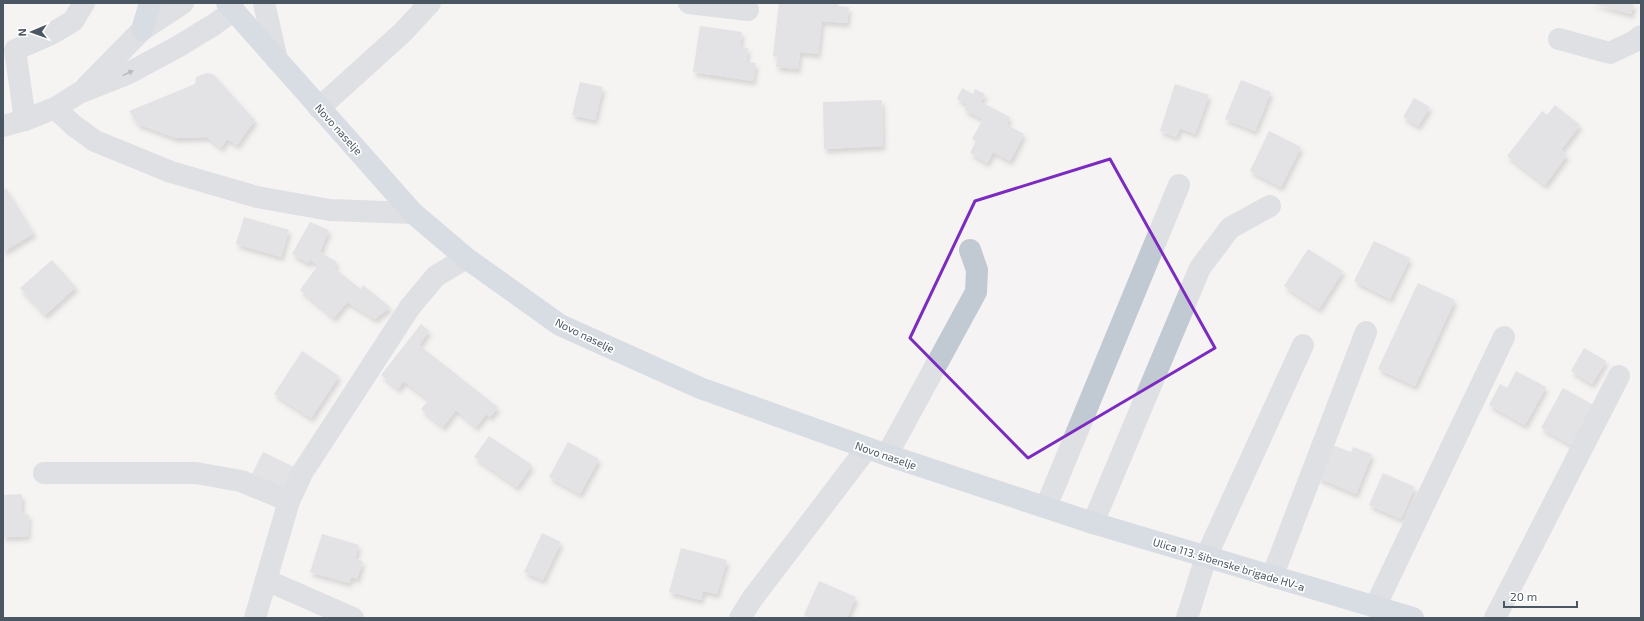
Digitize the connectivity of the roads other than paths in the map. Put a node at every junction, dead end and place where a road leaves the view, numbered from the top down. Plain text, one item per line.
1 (84, 3) edge
2 (150, 3) edge
3 (182, 3) edge
4 (264, 3) edge
5 (430, 3) edge
6 (689, 3) edge
7 (230, 7) edge
8 (748, 10) dead end
9 (142, 30) junction
10 (1641, 36) edge
11 (1559, 38) dead end
12 (277, 60) junction
13 (79, 93) junction
14 (55, 108) junction
15 (319, 108) junction
16 (25, 120) junction
17 (3, 126) edge
18 (1179, 185) dead end
19 (1270, 206) dead end
20 (413, 212) junction
21 (970, 250) dead end
22 (466, 258) junction
23 (1366, 332) dead end
24 (1504, 338) dead end
25 (1303, 345) dead end
26 (1619, 376) dead end
27 (877, 452) junction
28 (44, 473) dead end
29 (289, 502) junction
30 (1046, 507) junction
31 (1093, 523) junction
32 (1206, 557) junction
33 (1272, 577) junction
34 (266, 580) junction
35 (1375, 607) junction
36 (255, 618) edge
37 (353, 618) edge
38 (740, 618) edge
39 (1187, 618) edge
40 (1413, 618) edge
41 (1495, 618) edge

1 - 16 street
2 - 9 main road
3 - 9 street
4 - 12 street
5 - 15 street
6 - 8 street
7 - 12 main road, Novo naselje
13 -> 7 street
9 - 13 street
10 - 11 street
12 - 15 main road, Novo naselje
13 - 14 street
14 - 16 street
14 - 20 street
15 - 20 main road, Novo naselje
16 - 17 street
18 - 30 street
19 - 31 street
20 - 22 main road, Novo naselje
21 - 27 street
22 - 27 main road, Novo naselje
22 - 29 street
23 - 33 street
24 - 35 street
25 - 32 street
26 - 41 street
27 - 30 main road, Novo naselje
27 - 38 street
28 - 29 street
29 - 34 street
30 - 31 main road, Ulica 113. šibenske brigade HV-a
31 - 32 main road, Ulica 113. šibenske brigade HV-a
32 - 33 main road, Ulica 113. šibenske brigade HV-a
32 - 39 street
33 - 35 main road, Ulica 113. šibenske brigade HV-a
34 - 36 street
34 - 37 street
35 - 40 main road, Ulica 113. šibenske brigade HV-a

